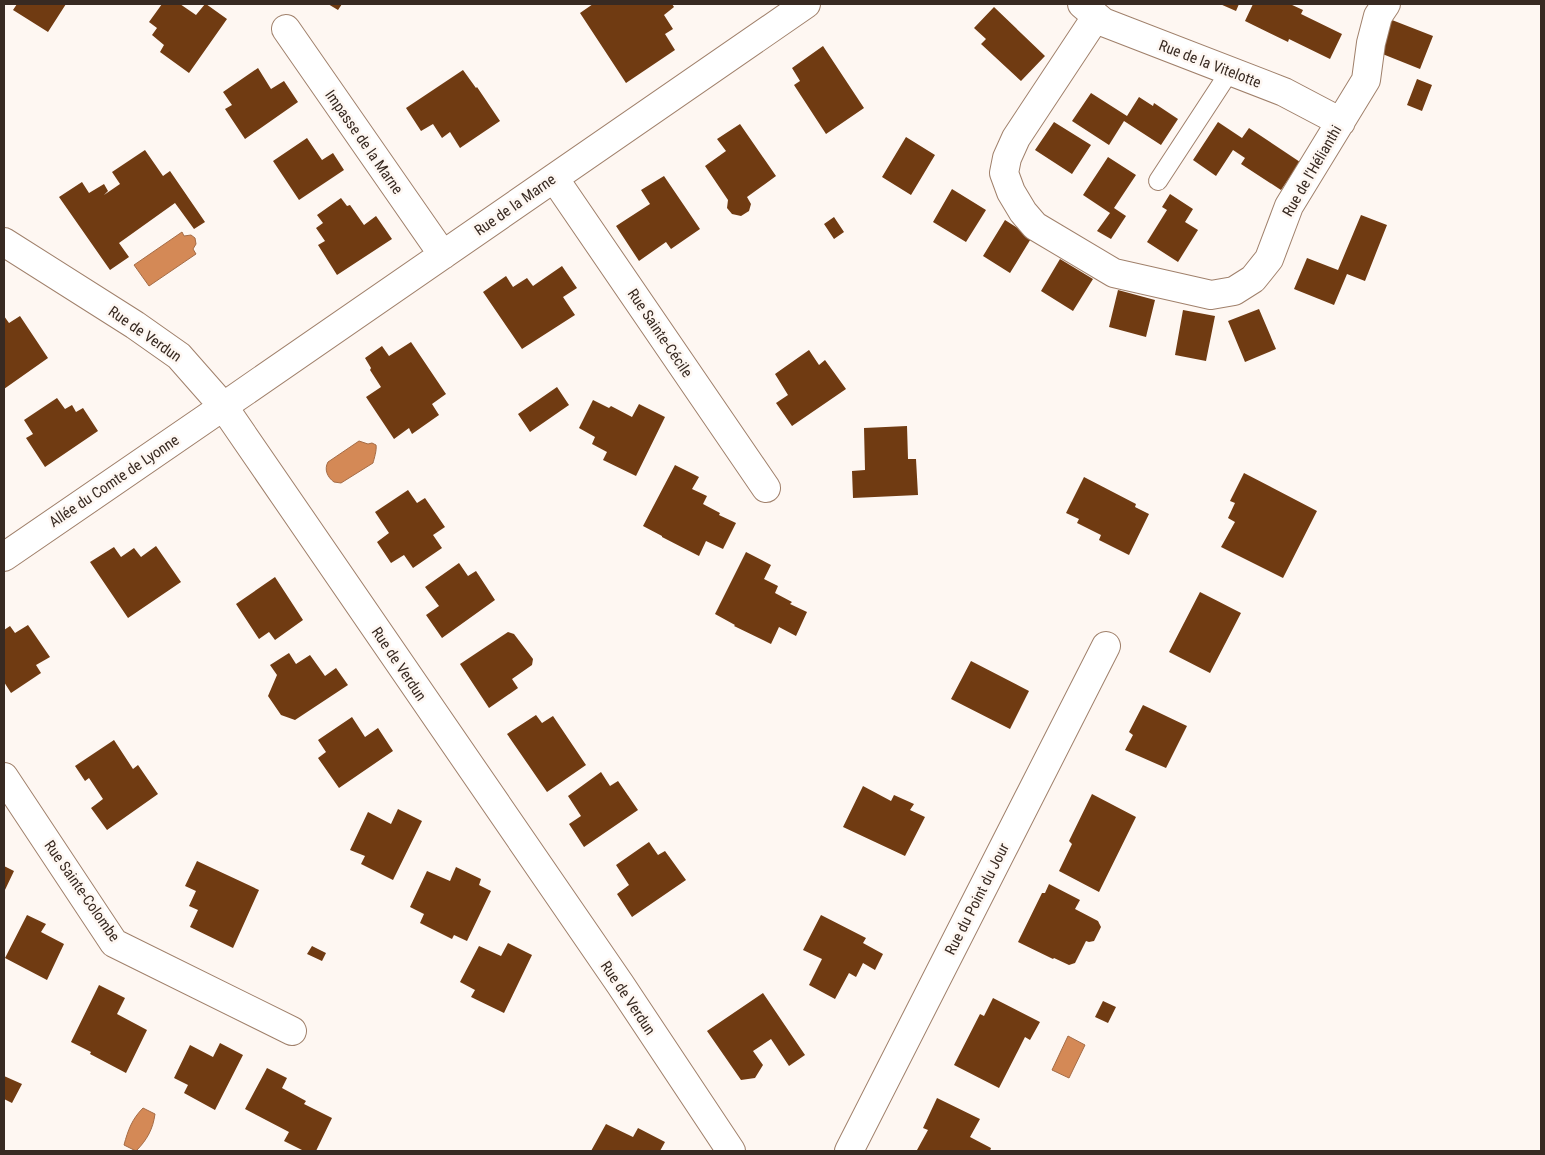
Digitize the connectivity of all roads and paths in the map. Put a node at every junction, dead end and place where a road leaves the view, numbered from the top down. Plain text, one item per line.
1 (806, 4) edge
2 (1386, 4) edge
3 (1100, 12) edge
4 (286, 28) dead end
5 (1230, 72) junction
6 (1341, 122) junction
7 (554, 178) junction
8 (1158, 181) dead end
9 (4, 242) edge
10 (443, 255) junction
11 (223, 406) junction
12 (766, 488) dead end
13 (4, 557) edge
14 (1106, 646) dead end
15 (4, 777) edge
16 (292, 1031) dead end
17 (730, 1151) edge
18 (849, 1151) edge

1 - 7 street, Rue de la Marne
2 - 6 street, Rue de l'Hélianthi
3 - 5 street, Rue de la Vitelotte
3 - 6 street, Rue de l'Hélianthi
4 - 10 street, Impasse de la Marne
5 - 6 street, Rue de la Vitelotte
5 - 8 lane
7 - 10 street, Rue de la Marne
7 - 12 street, Rue Sainte-Cécile
9 - 11 street, Rue de Verdun
10 - 11 street, Rue de la Marne
11 - 13 street, Allée du Comte de Lyonne
11 - 17 street, Rue de Verdun
14 - 18 street, Rue du Point du Jour
15 - 16 street, Rue Sainte-Colombe

